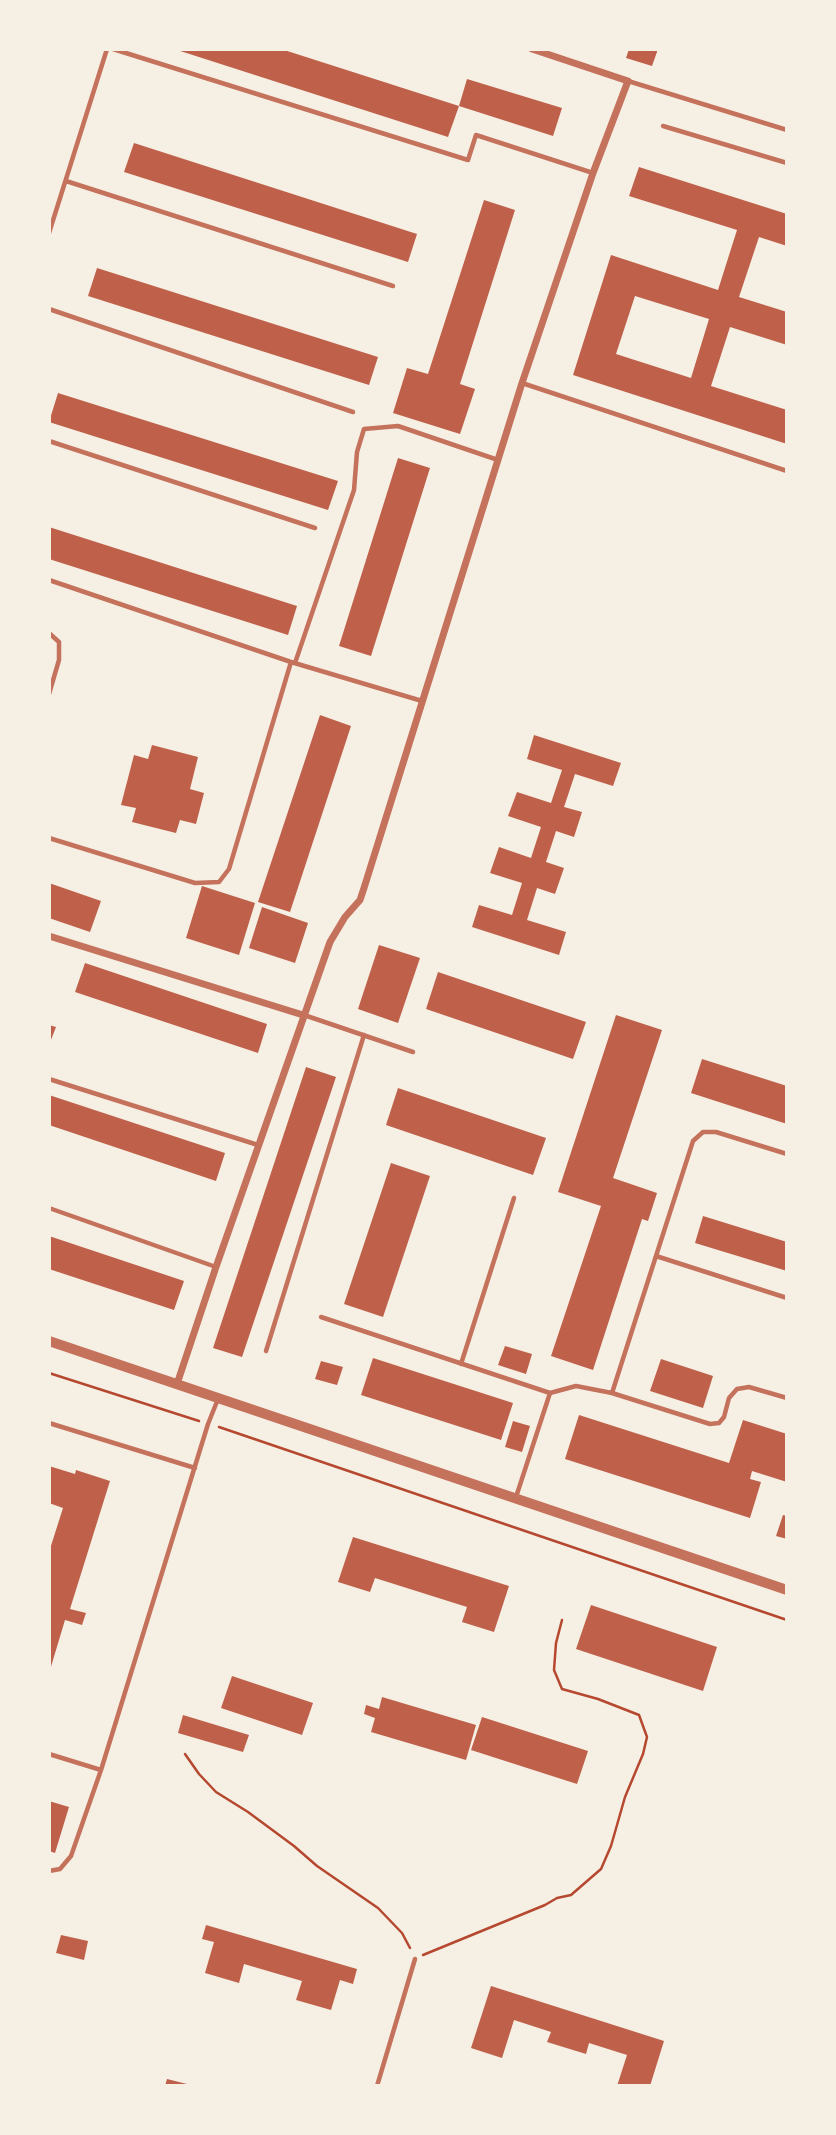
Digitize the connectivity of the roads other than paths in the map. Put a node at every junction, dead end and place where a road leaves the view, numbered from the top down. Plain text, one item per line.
1 (107, 49) edge
2 (113, 49) edge
3 (532, 49) edge
4 (628, 81) junction
5 (663, 126) dead end
6 (787, 130) edge
7 (787, 163) edge
8 (593, 173) junction
9 (66, 181) junction
10 (49, 233) edge
11 (393, 286) dead end
12 (49, 309) edge
13 (522, 383) junction
14 (353, 412) dead end
15 (49, 441) edge
16 (498, 460) junction
17 (787, 471) edge
18 (315, 528) dead end
19 (49, 580) edge
20 (49, 633) edge
21 (293, 663) junction
22 (49, 694) edge
23 (422, 701) junction
24 (49, 838) edge
25 (49, 936) edge
26 (303, 1015) junction
27 (364, 1035) junction
28 (413, 1052) dead end
29 (49, 1079) edge
30 (258, 1145) junction
31 (787, 1154) edge
32 (514, 1198) dead end
33 (49, 1208) edge
34 (656, 1256) junction
35 (216, 1267) junction
36 (787, 1298) edge
37 (321, 1317) dead end
38 (49, 1340) edge
39 (266, 1351) dead end
40 (461, 1364) junction
41 (177, 1384) junction
42 (550, 1393) junction
43 (612, 1393) junction
44 (218, 1398) junction
45 (787, 1398) edge
46 (49, 1423) edge
47 (195, 1468) junction
48 (515, 1498) junction
49 (787, 1590) edge
50 (49, 1754) edge
51 (101, 1770) junction
52 (49, 1871) edge
53 (415, 1959) road end
54 (377, 2086) edge

1 - 9 lane
2 - 8 lane
3 - 4 street
4 - 6 lane
4 - 8 street
5 - 7 lane
8 - 13 street
9 - 10 lane
9 - 11 lane
12 - 14 lane
13 - 16 street
13 - 17 lane
15 - 18 lane
16 - 21 lane
16 - 23 street
19 - 21 lane
20 - 22 lane
21 - 23 lane
21 - 24 lane
23 - 26 street
25 - 26 street
26 - 27 lane
26 - 30 street
27 - 28 lane
27 - 39 lane
29 - 30 lane
30 - 35 street
31 - 34 lane
32 - 40 lane
33 - 35 lane
34 - 36 lane
34 - 43 lane
35 - 41 street
37 - 40 lane
38 - 41 street
40 - 42 lane
41 - 44 street
42 - 43 lane
42 - 48 lane
43 - 45 lane
44 - 47 lane
44 - 48 street
46 - 47 lane
47 - 51 lane
48 - 49 street
50 - 51 lane
51 - 52 lane
53 - 54 lane

